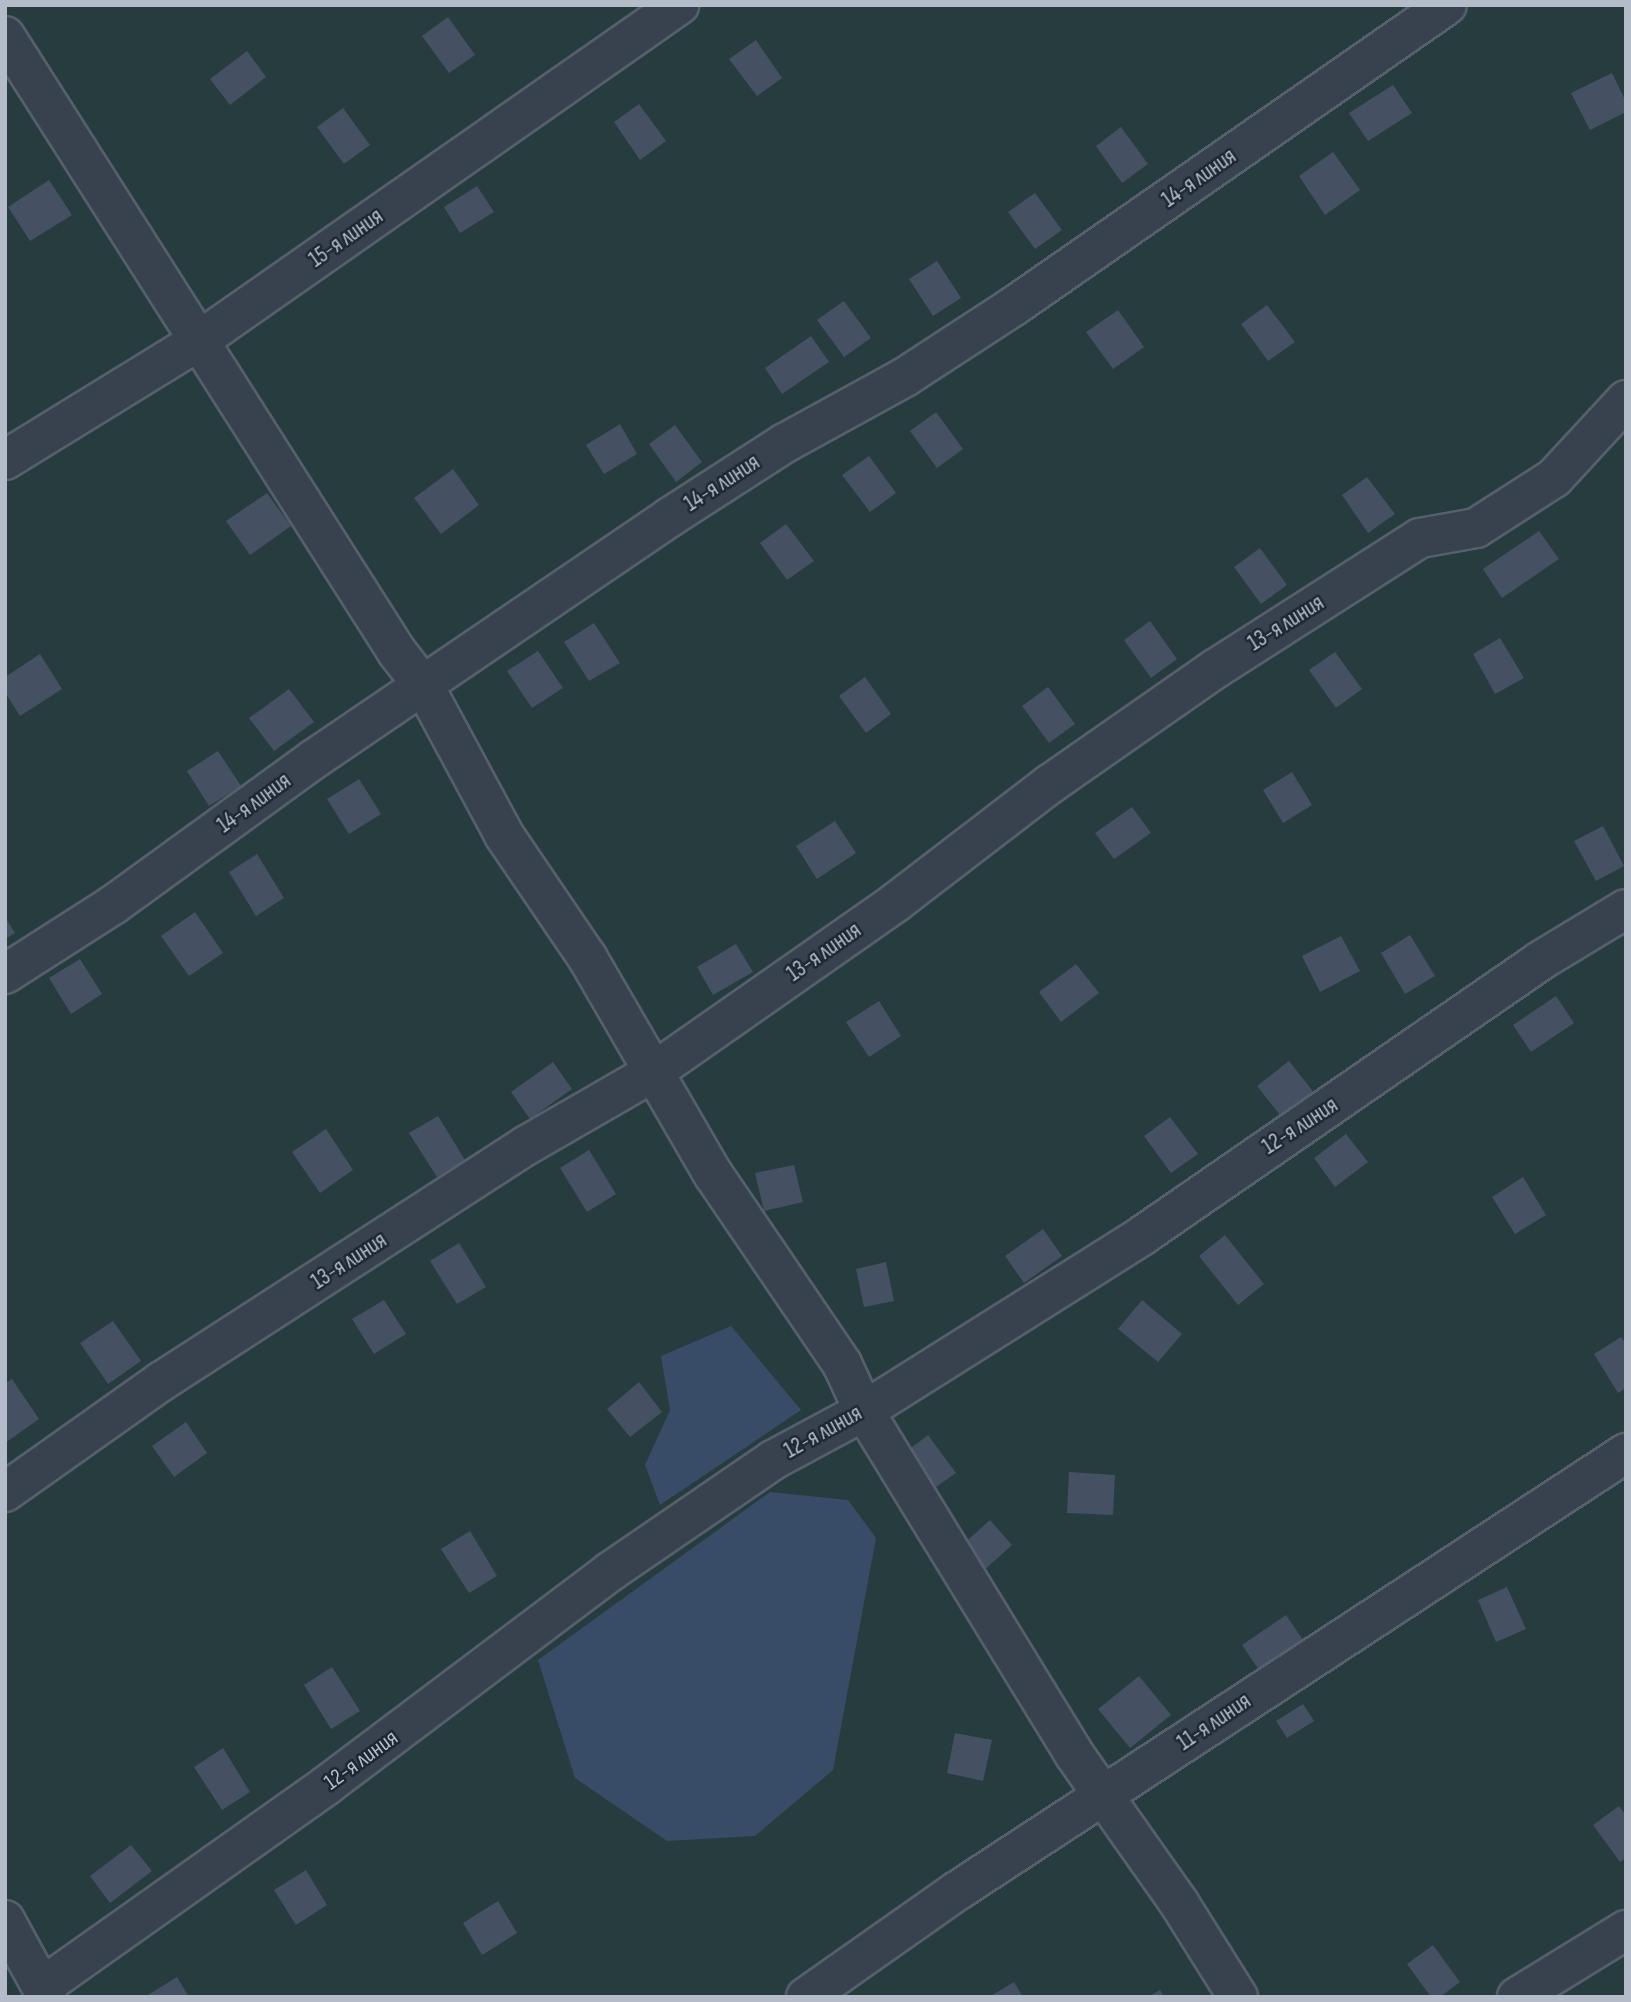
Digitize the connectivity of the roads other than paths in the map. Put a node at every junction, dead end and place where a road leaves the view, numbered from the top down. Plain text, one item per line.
1 (680, 5) edge
2 (1447, 5) edge
3 (5, 36) edge
4 (200, 340) junction
5 (1626, 400) edge
6 (5, 460) edge
7 (425, 688) junction
8 (1626, 909) edge
9 (5, 974) edge
10 (654, 1071) junction
11 (864, 1411) junction
12 (1626, 1453) edge
13 (5, 1492) edge
14 (1105, 1794) junction
15 (5, 1920) edge
16 (1626, 1930) edge
17 (44, 1992) edge
18 (806, 1997) edge
19 (1238, 1997) edge
20 (1517, 1997) edge

1 - 4 street, 15-я линия
2 - 7 street, 14-я линия
3 - 4 street
4 - 6 street, 15-я линия
4 - 7 street
5 - 10 street, 13-я линия
7 - 9 street, 14-я линия
7 - 10 street
8 - 11 street, 12-я линия
10 - 11 street
10 - 13 street, 13-я линия
11 - 14 street
11 - 17 street, 12-я линия
12 - 14 street, 11-я линия
14 - 18 street, 11-я линия
14 - 19 street
15 - 17 street
16 - 20 street

